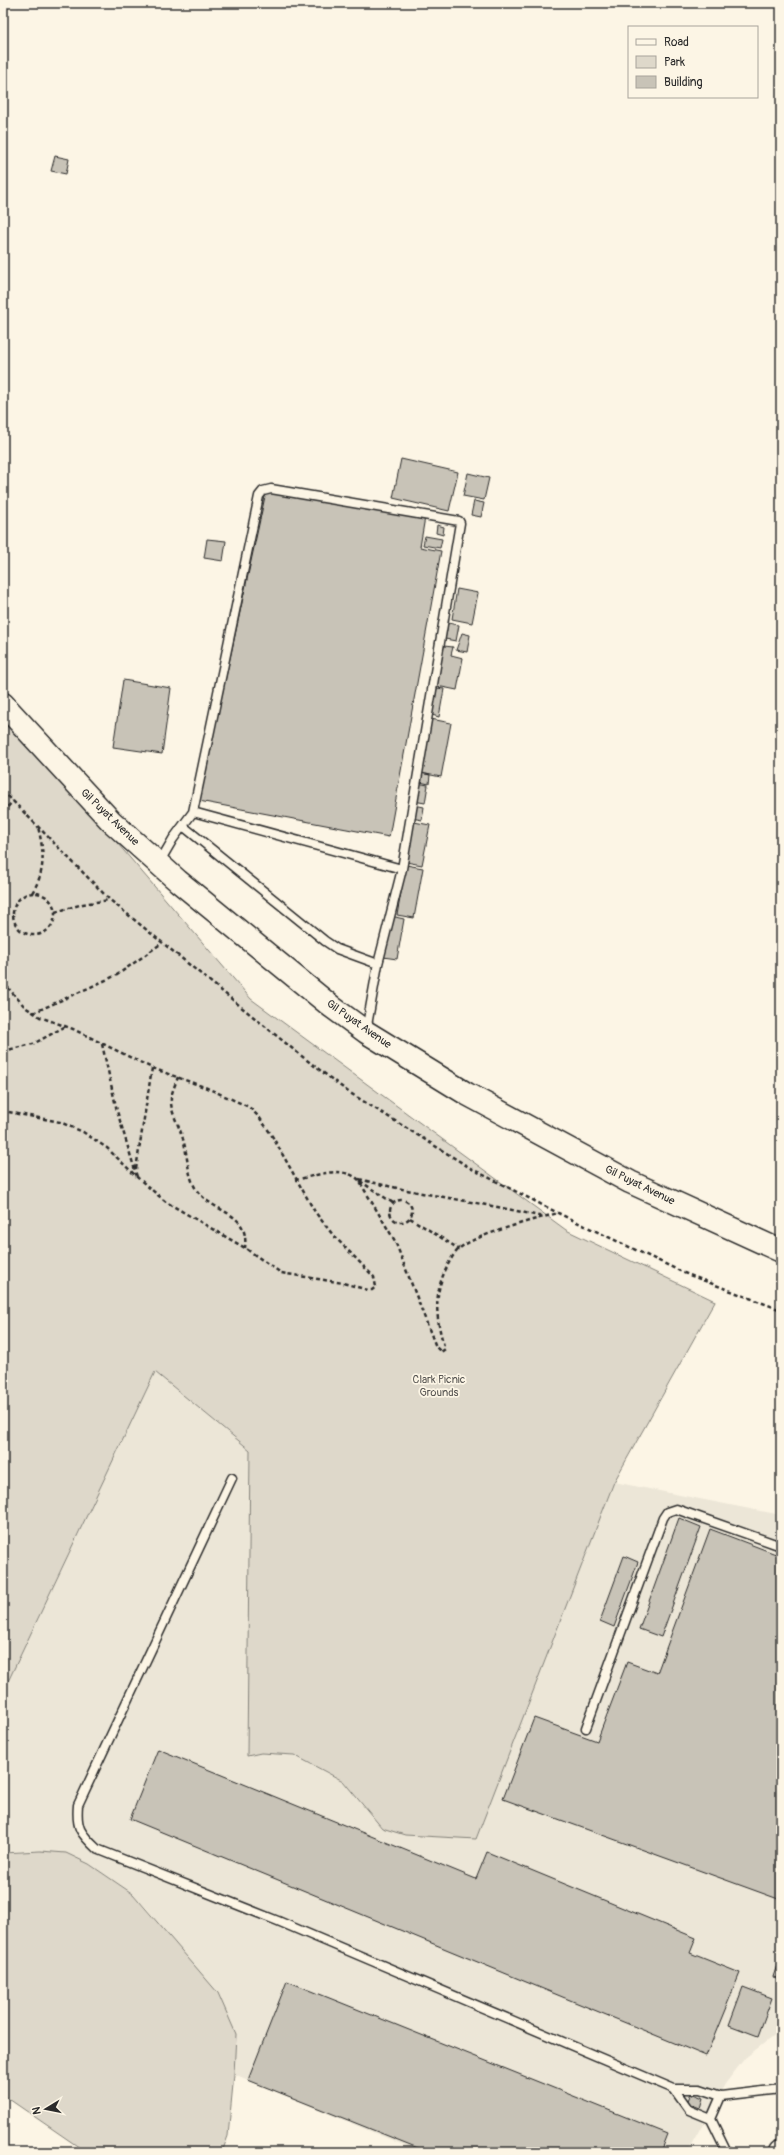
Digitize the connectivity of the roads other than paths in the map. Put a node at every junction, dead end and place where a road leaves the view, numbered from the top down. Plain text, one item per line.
1 (3, 704) edge
2 (193, 812) junction
3 (183, 826) junction
4 (159, 864) junction
5 (402, 869) junction
6 (378, 964) junction
7 (366, 1032) junction
8 (781, 1251) edge
9 (232, 1478) dead end
10 (781, 1546) edge
11 (586, 1728) dead end
12 (674, 2089) junction
13 (781, 2089) edge
14 (721, 2096) junction
15 (711, 2120) junction
16 (726, 2152) edge

1 - 4 main road, Gil Puyat Avenue
2 - 3 lane
2 - 5 lane
2 - 5 lane
3 - 4 lane
3 - 6 lane
4 - 7 main road, Gil Puyat Avenue
5 - 6 lane
6 - 7 lane
7 - 8 main road, Gil Puyat Avenue
9 - 12 lane
10 - 11 lane
12 - 14 lane
12 - 15 lane
13 - 14 lane
14 - 15 lane
15 - 16 lane

